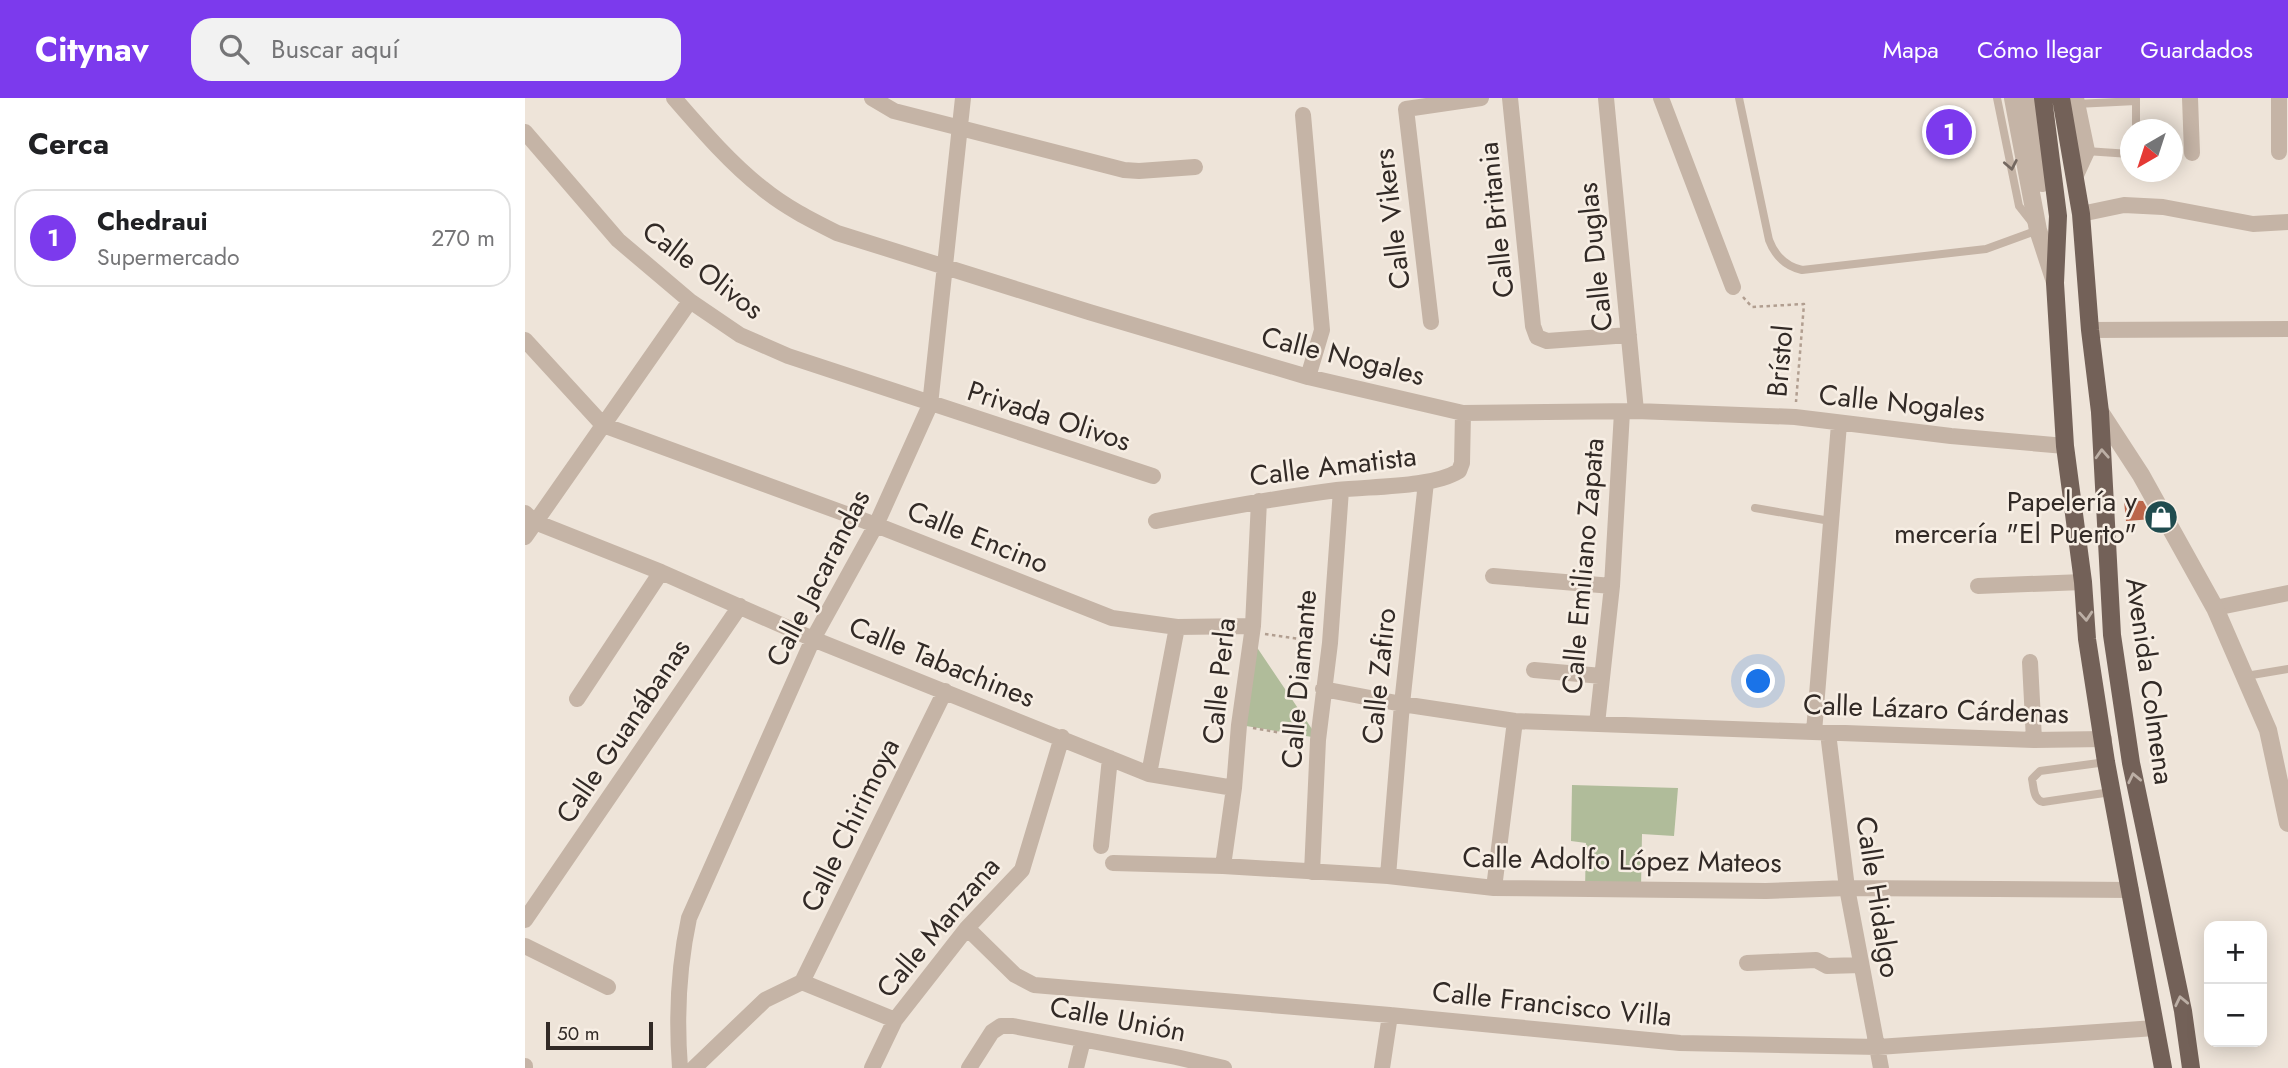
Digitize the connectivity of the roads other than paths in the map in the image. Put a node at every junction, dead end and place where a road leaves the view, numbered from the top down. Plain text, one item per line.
1 (674, 98) edge
2 (872, 98) edge
3 (963, 98) edge
4 (1481, 98) edge
5 (1510, 98) edge
6 (1606, 98) edge
7 (1661, 98) edge
8 (1739, 98) edge
9 (1997, 98) edge
10 (2013, 98) edge
11 (2028, 98) edge
12 (2043, 98) edge
13 (2190, 98) edge
14 (2279, 98) edge
15 (2071, 100) edge
16 (2136, 100) edge
17 (1400, 104) edge
18 (1303, 115) dead end
19 (2136, 119) edge
20 (959, 129) junction
21 (526, 134) edge
22 (2086, 151) junction
23 (2279, 152) dead end
24 (2120, 153) edge
25 (2192, 153) dead end
26 (1195, 167) dead end
27 (2075, 175) junction
28 (2081, 214) junction
29 (2288, 222) edge
30 (2038, 230) junction
31 (945, 267) junction
32 (2055, 283) junction
33 (1733, 287) road end
34 (690, 301) junction
35 (1431, 322) dead end
36 (2288, 329) edge
37 (2090, 330) junction
38 (1629, 335) junction
39 (525, 340) edge
40 (1308, 377) junction
41 (930, 405) junction
42 (1629, 411) junction
43 (2100, 412) junction
44 (1463, 413) junction
45 (1839, 424) junction
46 (603, 425) junction
47 (2066, 446) junction
48 (1153, 476) dead end
49 (1426, 482) junction
50 (1341, 490) junction
51 (1259, 501) junction
52 (1755, 508) dead end
53 (530, 518) edge
54 (1830, 521) junction
55 (1156, 522) dead end
56 (876, 525) junction
57 (525, 537) edge
58 (661, 572) junction
59 (1493, 576) dead end
60 (2083, 582) junction
61 (1612, 586) junction
62 (1978, 586) dead end
63 (2288, 593) edge
64 (740, 606) junction
65 (2215, 608) junction
66 (1177, 627) junction
67 (1252, 629) junction
68 (813, 639) junction
69 (2030, 662) dead end
70 (2288, 669) edge
71 (1534, 670) dead end
72 (1602, 677) junction
73 (2244, 677) junction
74 (1323, 690) junction
75 (945, 691) junction
76 (577, 699) dead end
77 (1402, 704) junction
78 (1515, 721) junction
79 (1597, 724) junction
80 (1821, 733) junction
81 (1062, 737) junction
82 (2104, 739) junction
83 (2034, 740) junction
84 (1110, 758) junction
85 (2106, 762) junction
86 (1149, 774) junction
87 (1234, 788) junction
88 (2112, 792) junction
89 (2288, 823) edge
90 (1101, 846) dead end
91 (1112, 863) dead end
92 (1223, 866) junction
93 (1312, 872) junction
94 (1388, 876) junction
95 (1494, 888) junction
96 (1847, 888) junction
97 (2131, 890) junction
98 (525, 920) edge
99 (967, 928) junction
100 (525, 946) edge
101 (1747, 963) dead end
102 (1861, 965) junction
103 (802, 982) junction
104 (608, 987) dead end
105 (1391, 1015) junction
106 (895, 1020) junction
107 (2155, 1028) junction
108 (1083, 1040) junction
109 (1878, 1047) junction
110 (1175, 1062) edge
111 (680, 1068) edge
112 (694, 1068) edge
113 (872, 1068) edge
114 (969, 1068) edge
115 (1076, 1068) edge
116 (1224, 1068) edge
117 (1382, 1068) edge
118 (1881, 1068) edge
119 (2163, 1068) edge
120 (2191, 1068) edge

1 - 31 street, Calle Nogales
2 - 20 street
3 - 20 street, Calle Jacarandas
4 - 17 street
5 - 38 street, Calle Britania
6 - 38 street, Calle Duglas
7 - 33 street
8 - 30 lane
9 -> 30 lane
10 - 30 street
11 - 30 street
12 - 32 main road
13 - 25 street
14 - 23 street
15 - 16 lane
15 - 22 street
15 - 27 main road, Avenida Colmena
16 - 19 lane
17 - 35 street, Calle Vikers
18 - 40 street
20 - 26 street
20 - 31 street, Calle Jacarandas
21 - 34 street, Calle Olivos
22 - 24 lane
22 - 27 street
27 - 28 main road, Avenida Colmena
28 - 29 street
28 - 37 main road, Avenida Colmena
30 - 32 street
31 - 40 street, Calle Nogales
31 - 41 street, Calle Jacarandas
32 - 47 main road
34 - 41 street, Calle Olivos
34 - 46 street
36 - 37 street
37 - 43 main road, Avenida Colmena
38 - 42 street, Calle Duglas
39 - 46 street, Calle Encino
40 - 44 street, Calle Nogales
41 - 48 street, Privada Olivos
41 - 56 street, Calle Jacarandas
42 - 44 street, Calle Nogales
42 - 45 street, Calle Nogales
42 - 61 street, Calle Emiliano Zapata
43 - 65 street
120 -> 43 main road, Avenida Colmena
44 - 49 street, Calle Amatista
45 - 47 street, Calle Nogales
45 - 54 street, Calle Hidalgo
46 - 53 street
46 - 56 street, Calle Encino
47 - 60 main road
49 - 50 street, Calle Amatista
49 - 77 street, Calle Zafiro
50 - 51 street, Calle Amatista
50 - 74 street, Calle Diamante
51 - 55 street, Calle Amatista
51 - 67 street, Calle Perla
52 - 54 lane
53 - 57 street
53 - 58 street, Calle Tabachines
54 - 80 street, Calle Hidalgo
56 - 66 street, Calle Encino
56 - 68 street, Calle Jacarandas
58 - 64 street, Calle Tabachines
58 - 76 street
59 - 61 street
60 - 62 street
60 -> 82 main road
61 - 72 street, Calle Emiliano Zapata
63 - 65 street
64 - 68 street, Calle Tabachines
64 - 98 street, Calle Guanábanas
65 - 73 street
66 - 67 street, Calle Encino
66 - 86 street
67 - 87 street, Calle Perla
68 - 75 street, Calle Tabachines
68 - 111 street, Calle Jacarandas
69 - 83 street
70 - 73 lane
71 - 72 street
72 - 79 street, Calle Emiliano Zapata
73 - 89 street
74 - 77 street, Calle Lázaro Cárdenas
74 - 93 street, Calle Diamante
75 - 81 street, Calle Tabachines
75 - 103 street, Calle Chirimoya
77 - 78 street, Calle Lázaro Cárdenas
77 - 94 street, Calle Zafiro
78 - 79 street, Calle Lázaro Cárdenas
78 - 95 street
79 - 80 street, Calle Lázaro Cárdenas
80 - 83 street, Calle Lázaro Cárdenas
80 - 96 street, Calle Hidalgo
81 - 84 street, Calle Tabachines
81 - 99 street, Calle Manzana
82 - 83 street, Calle Lázaro Cárdenas
82 - 85 main road
84 - 86 street, Calle Tabachines
84 - 90 street
85 - 88 main road
85 - 88 lane
86 - 87 street, Calle Tabachines
87 - 92 street, Calle Perla
88 - 97 main road
91 - 92 street, Calle Adolfo López Mateos
92 - 93 street, Calle Adolfo López Mateos
93 - 94 street, Calle Adolfo López Mateos
94 - 95 street, Calle Adolfo López Mateos
95 - 96 street, Calle Adolfo López Mateos
96 - 97 street, Calle Adolfo López Mateos
96 - 102 street, Calle Hidalgo
97 - 107 main road
99 - 105 street, Calle Francisco Villa
99 - 106 street, Calle Manzana
100 - 104 street
101 - 102 street
102 - 109 street, Calle Hidalgo
103 - 106 street
103 - 112 street
105 - 109 street, Calle Francisco Villa
105 - 117 street
106 - 113 street, Calle Manzana
107 - 109 street, Calle Francisco Villa
107 - 119 main road
108 - 110 street, Calle Unión
108 - 114 street, Calle Unión
108 - 115 street
109 - 118 street, Calle Hidalgo
110 - 116 street, Calle Unión

